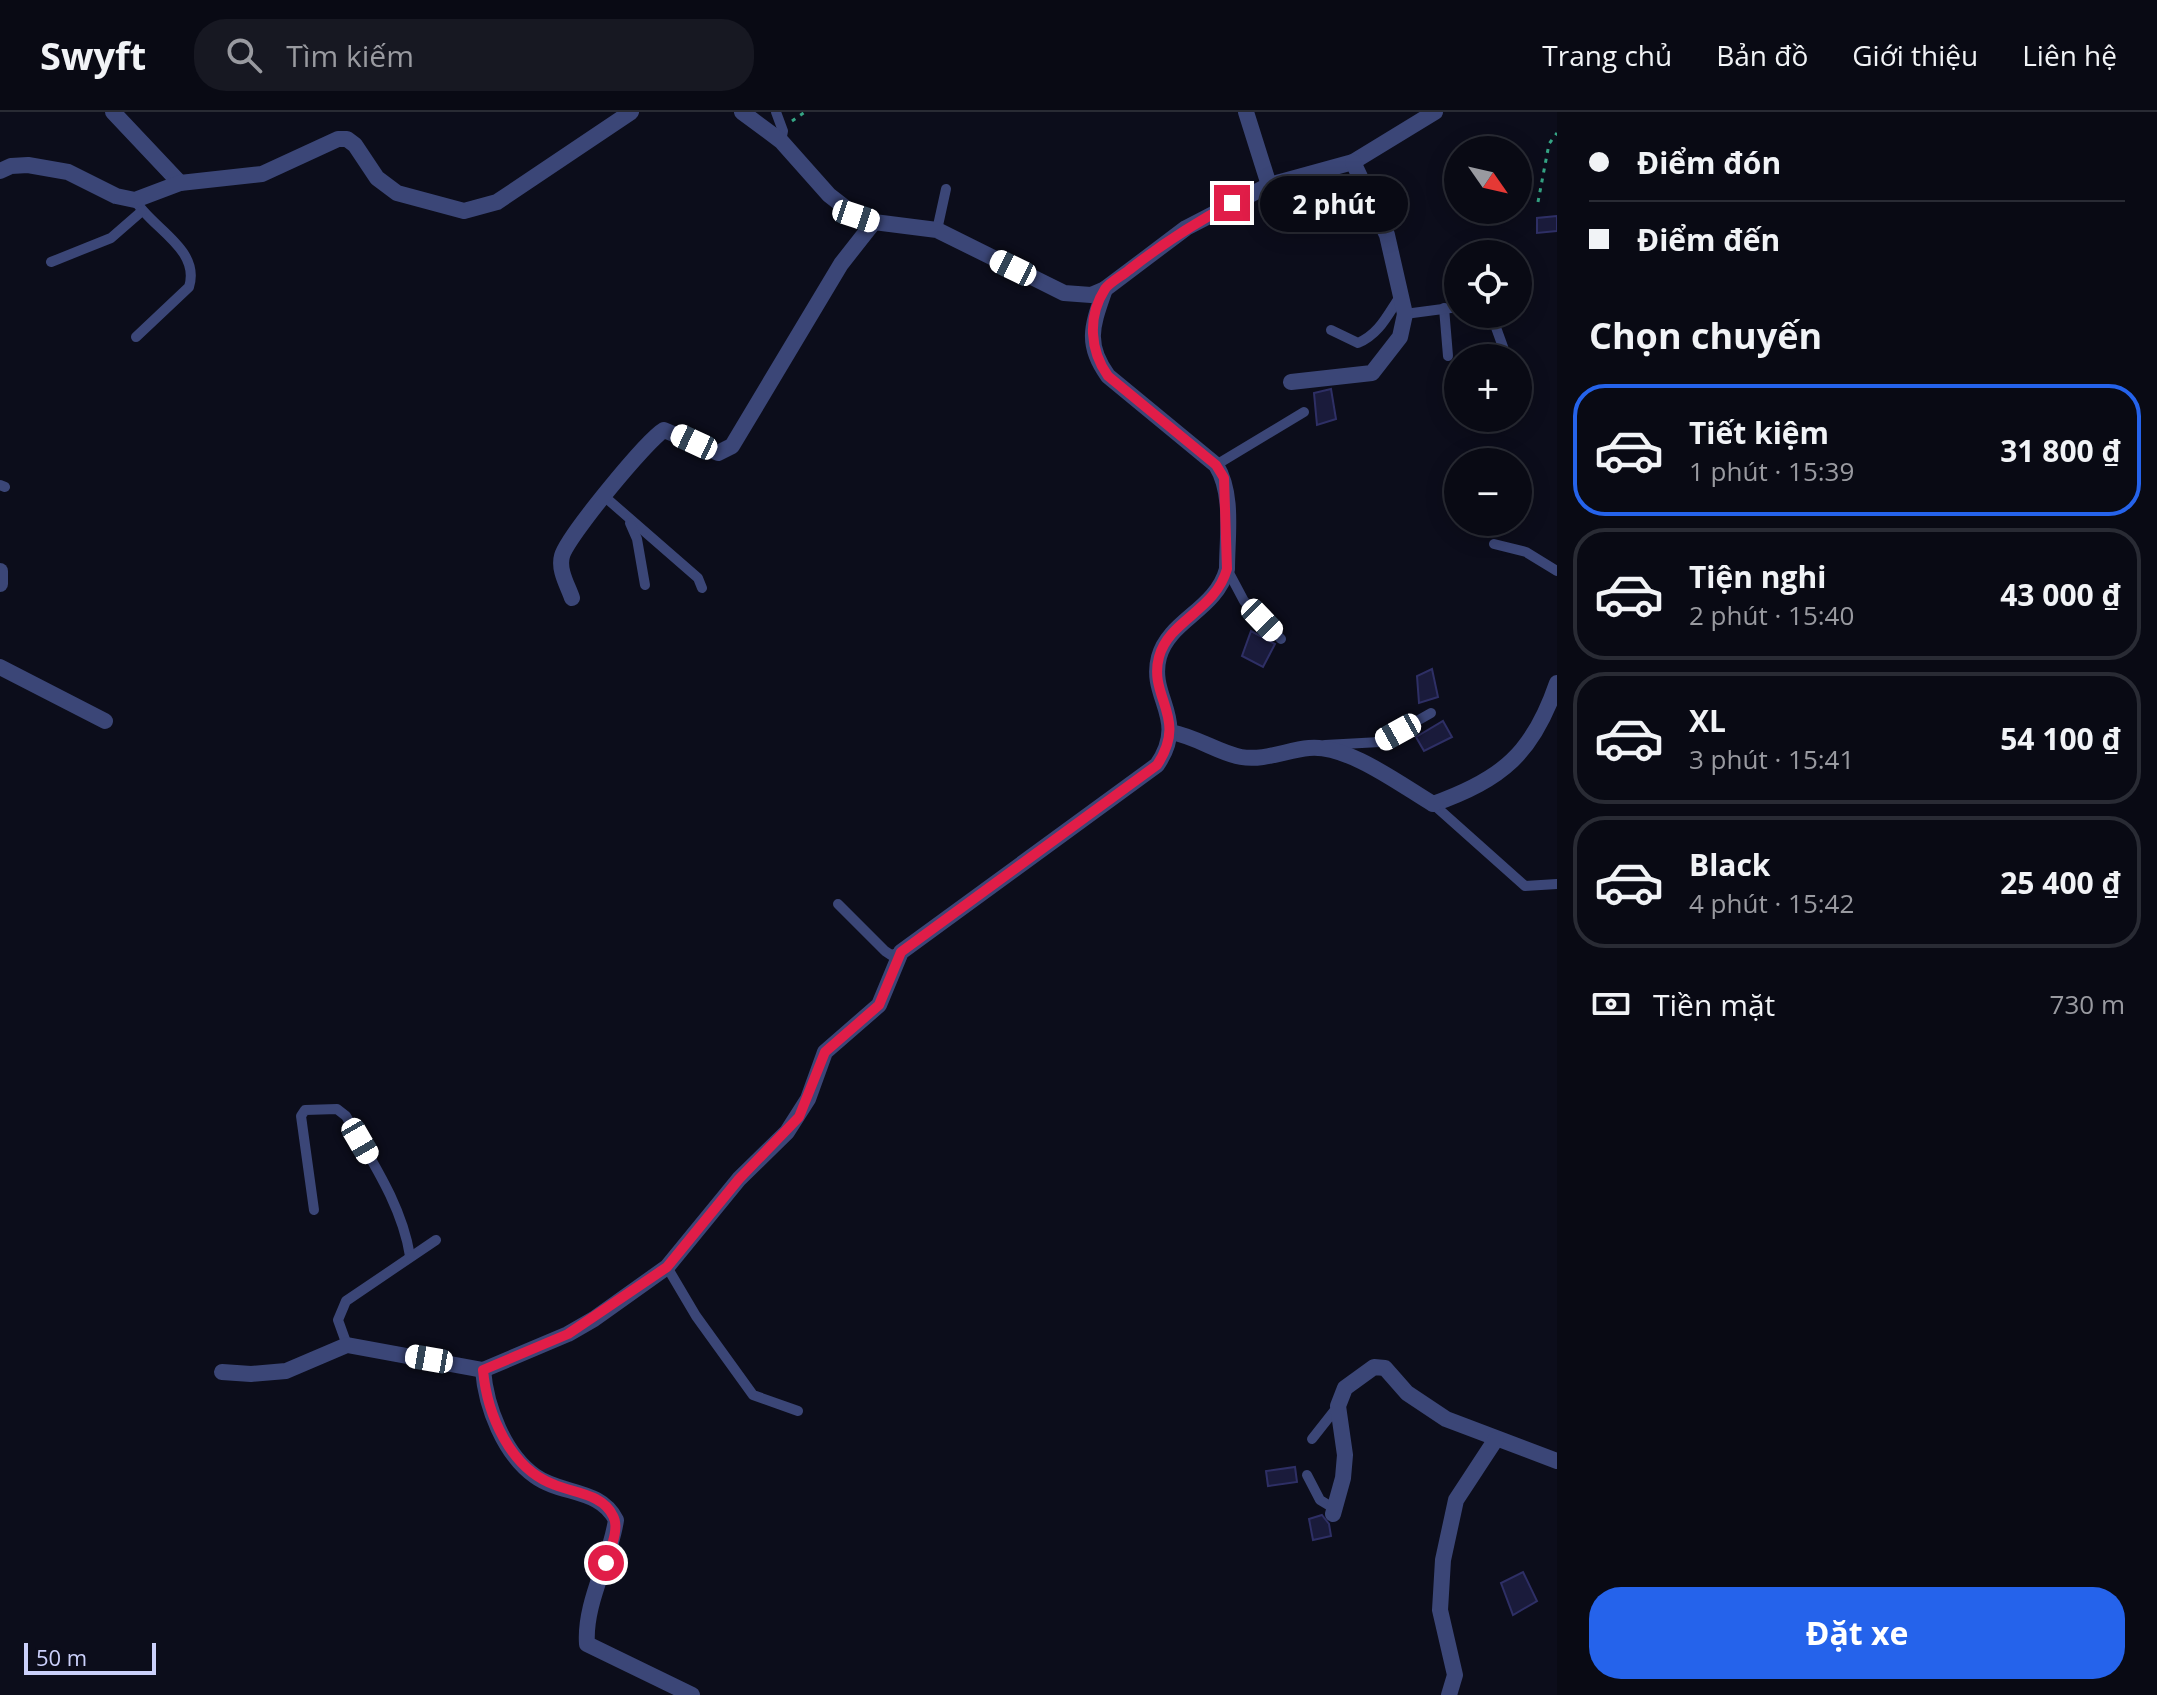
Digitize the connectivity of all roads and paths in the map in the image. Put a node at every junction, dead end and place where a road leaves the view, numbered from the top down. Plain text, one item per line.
1 (113, 112) edge
2 (631, 112) edge
3 (742, 112) edge
4 (776, 112) edge
5 (1246, 112) edge
6 (1435, 112) edge
7 (1557, 133) edge
8 (781, 141) junction
9 (1353, 162) junction
10 (0, 171) edge
11 (180, 183) junction
12 (1269, 185) junction
13 (946, 189) dead end
14 (1538, 202) dead end
15 (138, 206) junction
16 (874, 222) junction
17 (937, 230) junction
18 (51, 262) dead end
19 (1105, 289) junction
20 (1402, 306) junction
21 (1444, 308) edge
22 (1331, 330) dead end
23 (136, 337) dead end
24 (1291, 382) dead end
25 (1304, 412) dead end
26 (1216, 465) junction
27 (605, 497) junction
28 (629, 521) junction
29 (1494, 544) dead end
30 (1227, 569) junction
31 (0, 571) edge
32 (1557, 571) edge
33 (0, 584) edge
34 (645, 585) dead end
35 (702, 588) dead end
36 (572, 598) dead end
37 (1281, 639) dead end
38 (0, 667) edge
39 (1557, 683) edge
40 (1431, 713) dead end
41 (105, 721) dead end
42 (1171, 732) junction
43 (1312, 747) junction
44 (1433, 804) junction
45 (1557, 884) edge
46 (838, 904) dead end
47 (901, 952) junction
48 (314, 1210) dead end
49 (436, 1240) dead end
50 (410, 1256) junction
51 (667, 1267) junction
52 (347, 1345) junction
53 (483, 1370) junction
54 (222, 1372) dead end
55 (1338, 1406) junction
56 (798, 1411) dead end
57 (1312, 1439) dead end
58 (1496, 1439) junction
59 (1557, 1461) edge
60 (1307, 1475) dead end
61 (1334, 1511) joint
62 (692, 1695) edge
63 (1449, 1695) edge

1 - 11 street
2 - 11 street
3 - 8 street
4 - 8 lane
5 - 12 street
6 - 9 street
7 - 14 path
8 - 16 street
9 - 12 street
9 - 20 street
10 - 15 street
11 - 15 street
12 - 19 street
13 - 17 lane
15 - 18 lane
15 - 23 lane
16 - 17 street
16 - 27 street
17 - 19 street
19 - 26 street
20 - 21 lane
20 - 22 lane
20 - 24 street
25 - 26 lane
26 - 30 street
27 - 28 lane
27 - 36 street
28 - 34 lane
28 - 35 lane
29 - 32 lane
30 - 37 lane
30 - 42 street
31 - 33 street
38 - 41 street
39 - 44 street
40 - 43 lane
42 - 43 street
42 - 47 street
43 - 44 street
44 - 45 lane
46 - 47 lane
47 - 51 street
48 - 50 lane
49 - 50 lane
50 - 52 lane
51 - 53 street
51 - 56 lane
52 - 53 street
52 - 54 street
53 - 62 street
55 - 57 lane
55 - 58 street
55 - 61 street
58 - 59 street
58 - 63 street
60 - 61 lane

